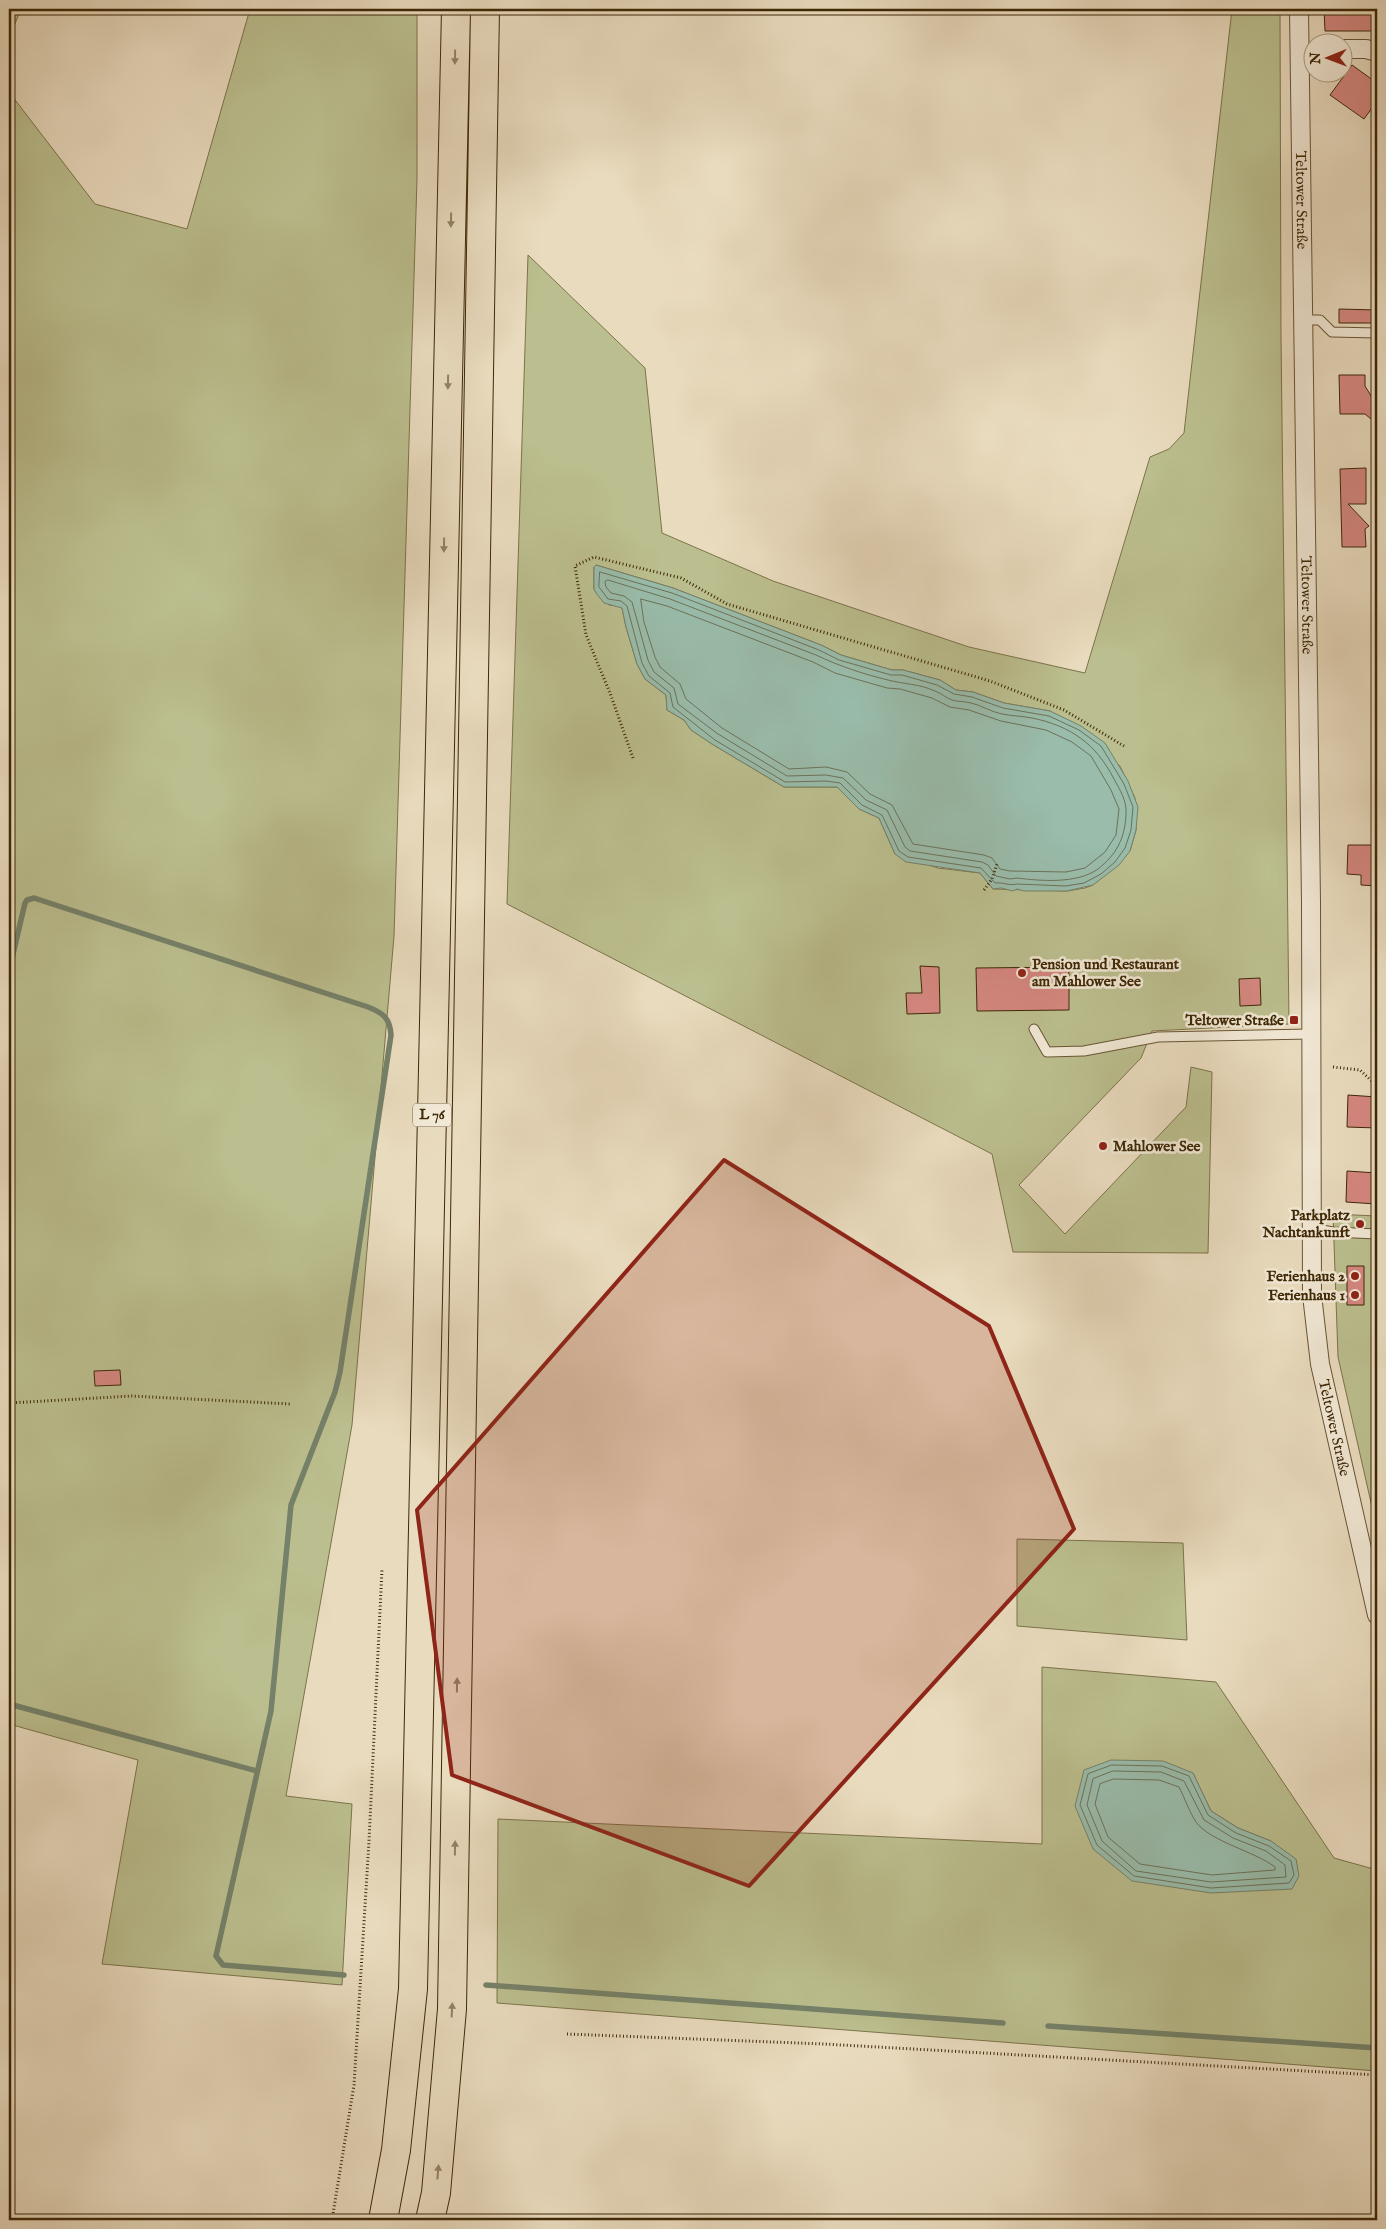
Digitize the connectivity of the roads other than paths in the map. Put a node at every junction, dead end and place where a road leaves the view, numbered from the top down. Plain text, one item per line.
1 (456, 9) edge
2 (486, 9) edge
3 (1299, 9) edge
4 (1304, 38) edge
5 (1354, 49) edge
6 (1377, 52) edge
7 (1306, 82) edge
8 (1302, 320) junction
9 (1377, 333) edge
10 (1034, 1029) dead end
11 (1311, 1034) junction
12 (1311, 1228) junction
13 (1377, 1234) edge
14 (1377, 1268) edge
15 (1377, 1279) edge
16 (1377, 1616) edge
17 (383, 2220) edge
18 (430, 2220) edge

1 -> 17 main road, L 76
18 -> 2 main road, L 76
3 - 4 street, Teltower Straße
5 - 6 street
7 - 8 street, Teltower Straße
8 - 9 lane
8 - 11 street, Teltower Straße
10 - 11 lane
11 - 12 street, Teltower Straße
12 - 13 lane
12 - 16 street, Teltower Straße
14 - 15 lane

